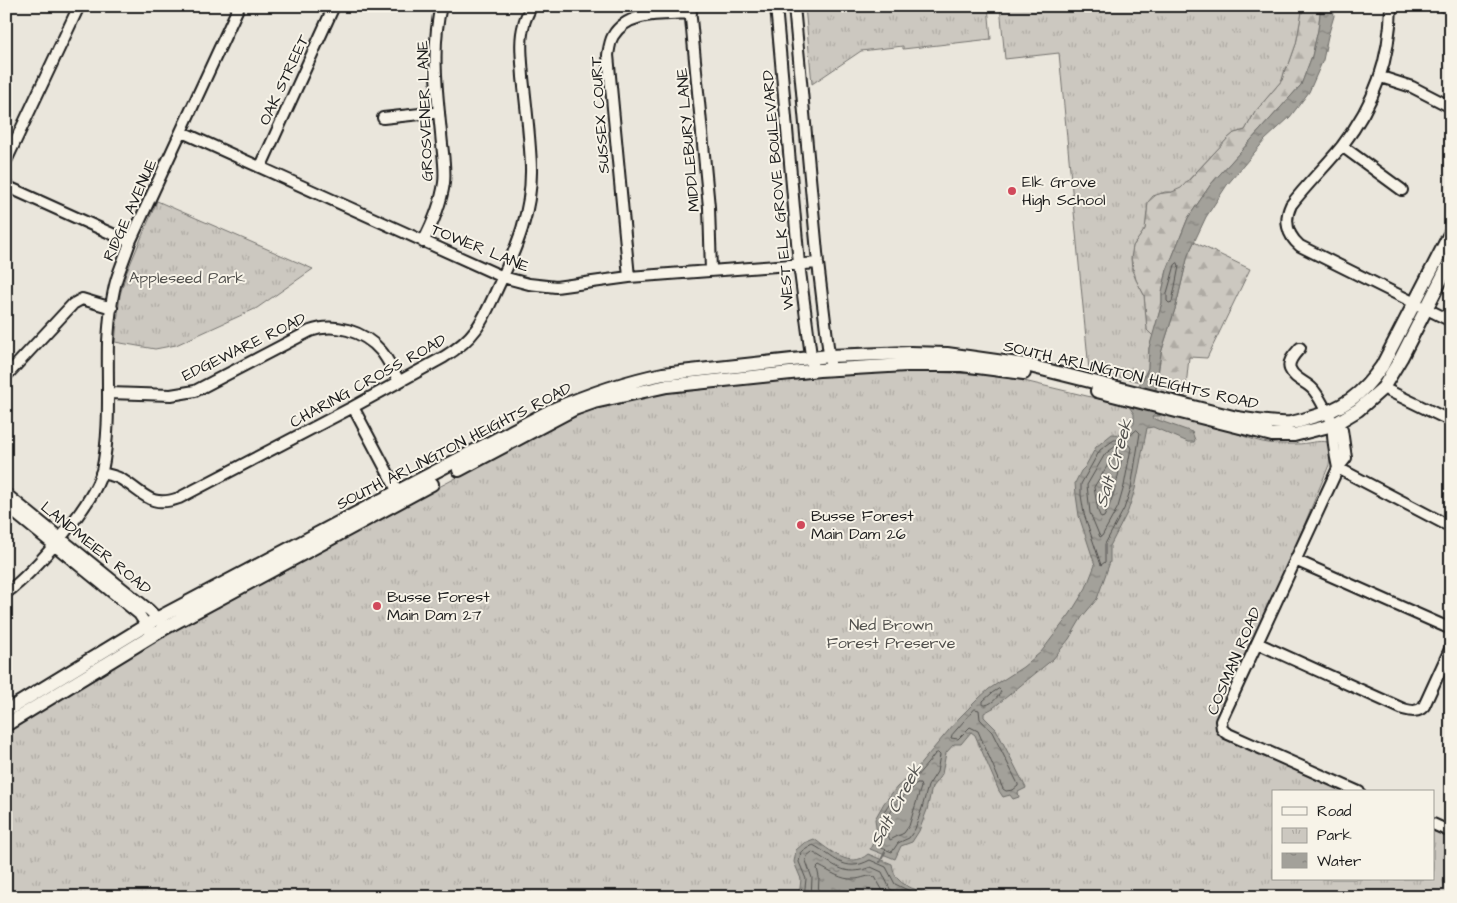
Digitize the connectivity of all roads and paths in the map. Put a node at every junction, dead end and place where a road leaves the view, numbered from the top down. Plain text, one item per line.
1 (79, 6) edge
2 (239, 6) edge
3 (334, 6) edge
4 (441, 6) edge
5 (531, 6) edge
6 (776, 6) edge
7 (794, 6) edge
8 (1391, 6) edge
9 (1444, 6) edge
10 (691, 10) edge
11 (1451, 10) edge
12 (1381, 77) junction
13 (1451, 107) edge
14 (439, 112) junction
15 (383, 118) dead end
16 (182, 132) junction
17 (1342, 146) junction
18 (6, 161) edge
19 (261, 166) junction
20 (6, 186) edge
21 (1402, 190) dead end
22 (1451, 232) edge
23 (130, 242) junction
24 (423, 242) junction
25 (1451, 260) edge
26 (818, 263) junction
27 (799, 264) junction
28 (711, 271) junction
29 (502, 277) junction
30 (629, 277) junction
31 (1414, 303) junction
32 (112, 308) junction
33 (1426, 309) junction
34 (1451, 321) edge
35 (1300, 348) dead end
36 (810, 358) junction
37 (830, 363) junction
38 (813, 371) junction
39 (6, 376) edge
40 (399, 381) junction
41 (1383, 388) junction
42 (108, 393) junction
43 (353, 407) junction
44 (1330, 419) junction
45 (1451, 421) edge
46 (1338, 468) junction
47 (101, 473) junction
48 (398, 492) junction
49 (6, 494) edge
50 (6, 506) edge
51 (1451, 527) edge
52 (57, 541) junction
53 (1295, 560) junction
54 (6, 593) edge
55 (156, 626) junction
56 (1451, 629) edge
57 (1257, 643) junction
58 (1451, 647) edge
59 (6, 711) edge
60 (6, 725) edge
61 (1355, 790) edge
62 (1434, 824) edge
63 (1451, 832) edge

1 - 18 street
2 - 16 street, RIDGE AVENUE
3 - 19 street, OAK STREET
4 - 14 street, GROSVENER LANE
5 - 29 street, CHARING CROSS ROAD
6 - 27 street, WEST ELK GROVE BOULEVARD
7 - 26 street, WEST ELK GROVE BOULEVARD
8 - 12 street
9 - 11 street
10 - 28 street, MIDDLEBURY LANE
10 - 30 street, SUSSEX COURT
12 - 13 street
12 - 17 street
14 - 15 street
14 - 24 street, GROSVENER LANE
16 - 19 street, TOWER LANE
16 - 23 street, RIDGE AVENUE
17 - 21 street
17 - 31 street
19 - 24 street, TOWER LANE
20 - 23 street
22 - 31 main road, SOUTH ARLINGTON HEIGHTS ROAD
23 - 32 street, RIDGE AVENUE
24 - 29 street, TOWER LANE
25 - 33 main road, SOUTH ARLINGTON HEIGHTS ROAD
26 - 27 street, TOWER LANE
26 - 37 street, WEST ELK GROVE BOULEVARD
27 - 28 street, TOWER LANE
27 - 36 street, WEST ELK GROVE BOULEVARD
28 - 30 street, TOWER LANE
29 - 30 street, TOWER LANE
29 - 40 street, CHARING CROSS ROAD
31 - 33 street
31 - 44 main road, SOUTH ARLINGTON HEIGHTS ROAD
32 - 39 street
32 - 42 street, RIDGE AVENUE
33 - 34 street
33 - 41 main road, SOUTH ARLINGTON HEIGHTS ROAD
35 - 44 street, COSMAN ROAD
36 - 37 main road, SOUTH ARLINGTON HEIGHTS ROAD
36 - 38 street, WEST ELK GROVE BOULEVARD
36 - 48 main road, SOUTH ARLINGTON HEIGHTS ROAD
37 - 38 main road, SOUTH ARLINGTON HEIGHTS ROAD
37 - 44 main road, SOUTH ARLINGTON HEIGHTS ROAD
38 - 55 main road, SOUTH ARLINGTON HEIGHTS ROAD
40 - 42 street, EDGEWARE ROAD
40 - 43 street, CHARING CROSS ROAD
41 - 44 main road, SOUTH ARLINGTON HEIGHTS ROAD
41 - 45 street
42 - 47 street, RIDGE AVENUE
43 - 47 street, CHARING CROSS ROAD
43 - 48 street
44 - 46 street, COSMAN ROAD
46 - 51 street
46 - 53 street, COSMAN ROAD
47 - 52 street, RIDGE AVENUE
48 - 55 main road, SOUTH ARLINGTON HEIGHTS ROAD
49 - 52 street, LANDMEIER ROAD
50 - 52 street, LANDMEIER ROAD
52 - 54 street, RIDGE AVENUE
52 - 55 street, LANDMEIER ROAD
53 - 56 street
53 - 57 street, COSMAN ROAD
55 - 59 main road, SOUTH ARLINGTON HEIGHTS ROAD
55 - 60 main road, SOUTH ARLINGTON HEIGHTS ROAD
57 - 58 street
57 - 61 street, COSMAN ROAD
62 - 63 street

